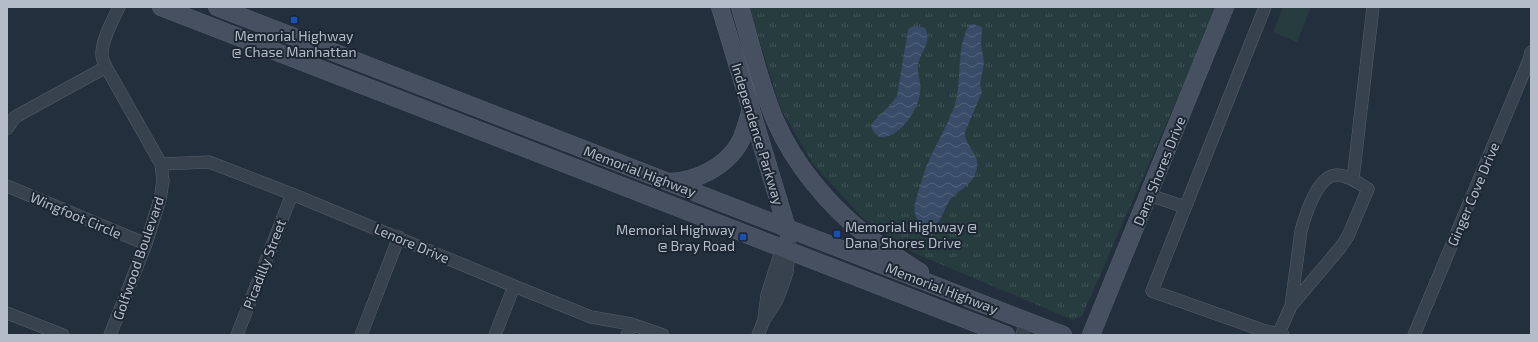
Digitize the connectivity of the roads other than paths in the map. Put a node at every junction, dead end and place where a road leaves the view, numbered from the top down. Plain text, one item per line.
1 (119, 7) edge
2 (161, 7) edge
3 (217, 7) edge
4 (720, 7) edge
5 (740, 7) edge
6 (1225, 7) edge
7 (1266, 7) edge
8 (1373, 7) edge
9 (325, 49) junction
10 (1531, 52) edge
11 (106, 67) junction
12 (318, 68) junction
13 (478, 108) junction
14 (751, 109) junction
15 (471, 127) junction
16 (7, 129) edge
17 (617, 162) junction
18 (161, 164) junction
19 (1353, 179) junction
20 (610, 181) junction
21 (668, 182) junction
22 (7, 186) edge
23 (292, 194) junction
24 (1149, 195) junction
25 (1185, 207) junction
26 (782, 226) junction
27 (399, 237) junction
28 (824, 242) junction
29 (146, 244) junction
30 (792, 249) junction
31 (514, 286) junction
32 (944, 289) junction
33 (1291, 306) junction
34 (7, 313) edge
35 (1024, 328) edge
36 (629, 329) edge
37 (63, 335) edge
38 (110, 335) edge
39 (237, 335) edge
40 (361, 335) edge
41 (496, 335) edge
42 (662, 335) edge
43 (758, 335) edge
44 (1006, 335) edge
45 (1063, 335) edge
46 (1091, 335) edge
47 (1280, 335) edge
48 (1414, 335) edge

1 - 11 street, Golfwood Boulevard
2 - 12 main road, Memorial Highway
3 - 9 main road, Memorial Highway
4 - 14 main road, Independence Parkway
5 - 32 main road, Independence Parkway
6 - 24 main road, Dana Shores Drive
7 - 25 street
8 - 19 street
9 - 12 main road
9 - 13 main road, Memorial Highway
10 - 48 street, Ginger Cove Drive
11 - 16 street
11 - 18 street, Golfwood Boulevard
12 - 15 main road, Memorial Highway
13 - 15 main road
13 - 17 main road, Memorial Highway
14 - 21 main road
14 - 26 main road, Independence Parkway
15 - 20 main road, Memorial Highway
17 - 20 main road
17 - 21 main road, Memorial Highway
18 - 23 street, Lenore Drive
18 - 29 street, Golfwood Boulevard
19 - 33 street
19 - 33 street
20 - 30 main road, Memorial Highway
21 - 26 main road, Memorial Highway
22 - 29 street, Wingfoot Circle
23 - 27 street, Lenore Drive
23 - 39 street, Picadilly Street
24 - 25 street
24 - 46 main road, Dana Shores Drive
25 - 47 street
26 - 28 main road, Memorial Highway
26 - 30 main road, Independence Parkway
27 - 31 street, Lenore Drive
27 - 40 street
28 - 30 main road
28 - 32 main road, Memorial Highway
29 - 38 street, Golfwood Boulevard
30 - 43 street
30 - 44 main road, Memorial Highway
31 - 36 street, Lenore Drive
31 - 41 street
32 - 35 main road, Memorial Highway
33 - 47 street
34 - 37 street
35 - 45 main road, Memorial Highway
36 - 42 street, Lenore Drive

